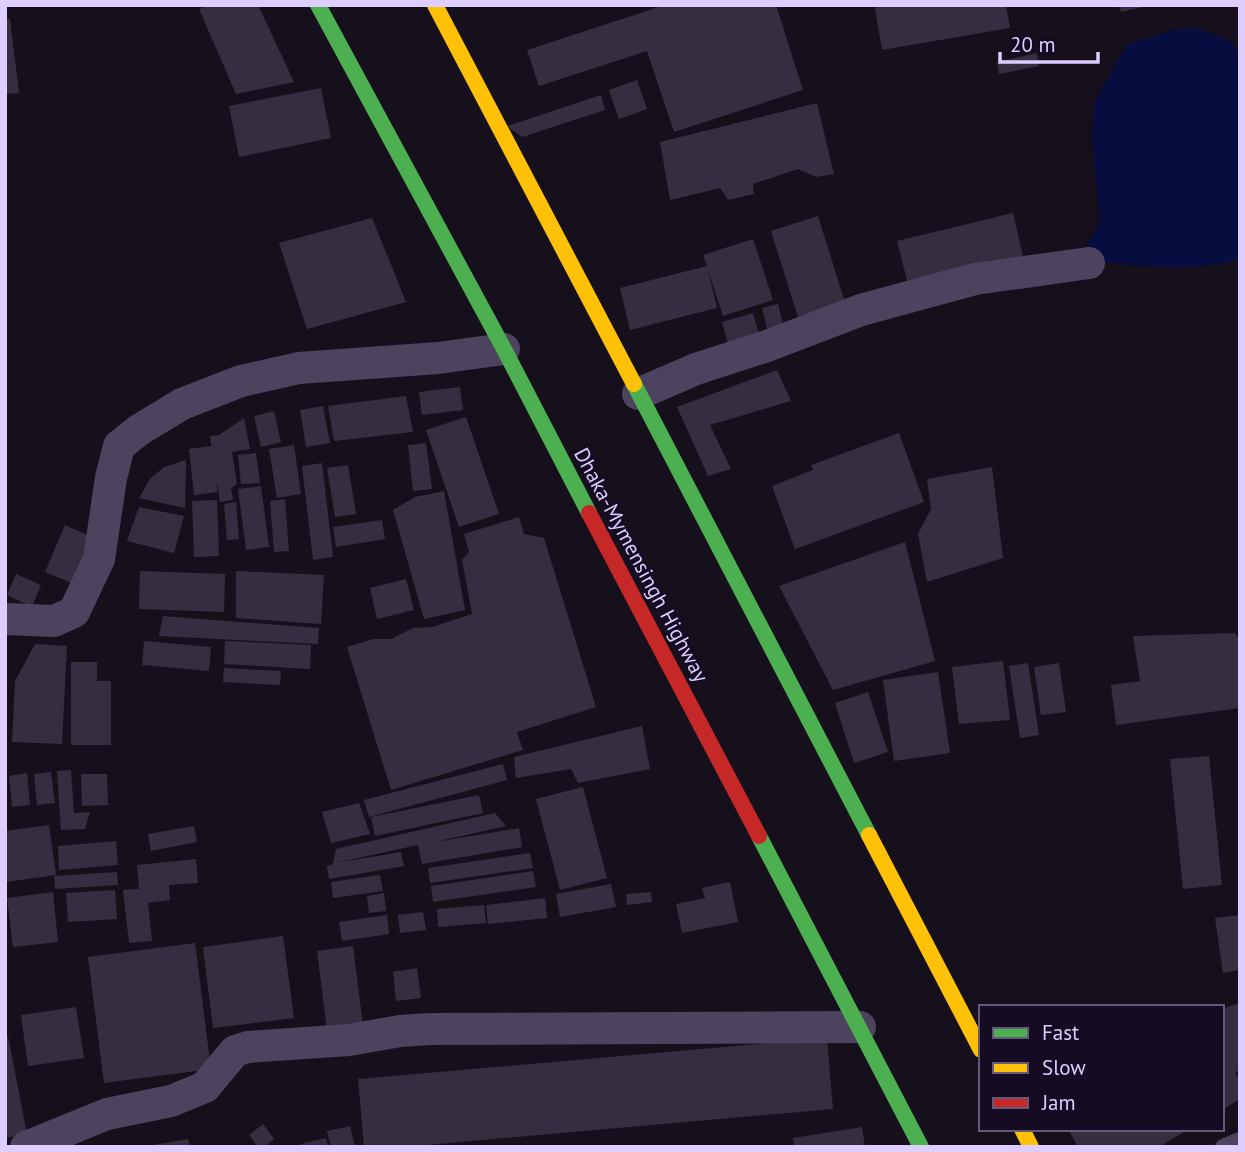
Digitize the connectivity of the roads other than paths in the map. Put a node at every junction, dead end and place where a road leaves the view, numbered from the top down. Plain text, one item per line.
1 (318, 5) edge
2 (435, 5) edge
3 (1089, 263) dead end
4 (504, 349) junction
5 (638, 394) junction
6 (5, 619) edge
7 (860, 1027) junction
8 (979, 1047) edge
9 (1023, 1131) edge
10 (1240, 1140) edge
11 (26, 1147) edge
12 (921, 1147) edge
13 (1031, 1147) edge
14 (1223, 1147) edge

1 - 4 highway, Dhaka-Mymensingh Highway
2 - 5 highway
3 - 5 street
4 - 6 street
4 - 7 highway, Dhaka-Mymensingh Highway
5 - 8 highway
7 - 11 street
7 - 12 highway, Dhaka-Mymensingh Highway
9 - 13 highway
10 - 14 lane

